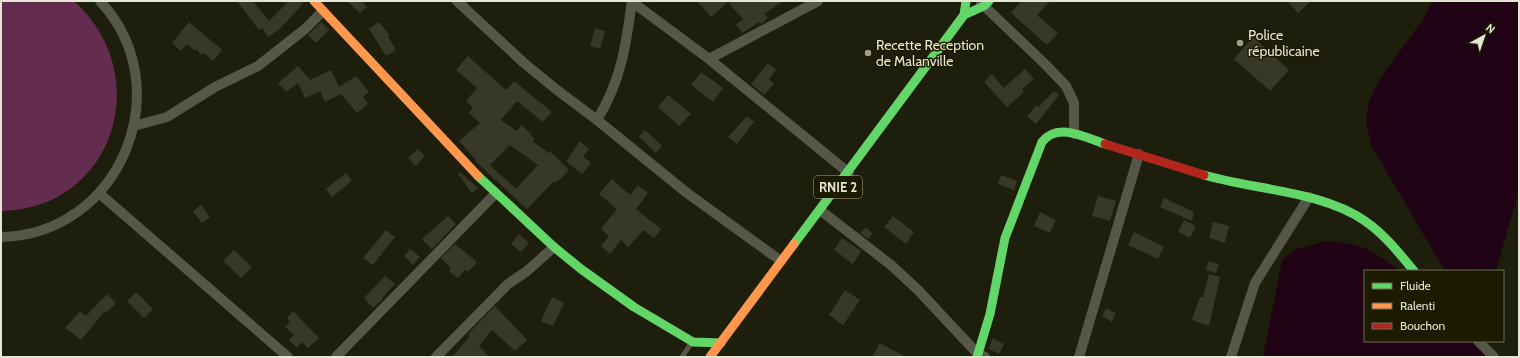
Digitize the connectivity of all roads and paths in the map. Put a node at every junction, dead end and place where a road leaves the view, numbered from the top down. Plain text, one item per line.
1 (100, 1) edge
2 (314, 1) edge
3 (457, 1) edge
4 (632, 1) edge
5 (818, 1) edge
6 (966, 1) edge
7 (984, 3) edge
8 (323, 11) junction
9 (964, 15) junction
10 (709, 59) junction
11 (597, 120) junction
12 (134, 126) junction
13 (1074, 134) junction
14 (1139, 154) junction
15 (848, 173) junction
16 (100, 193) junction
17 (495, 194) junction
18 (1309, 197) junction
19 (820, 210) junction
20 (1, 237) edge
21 (554, 247) junction
22 (780, 262) junction
23 (1413, 270) edge
24 (693, 342) junction
25 (1479, 342) edge
26 (721, 344) junction
27 (284, 356) edge
28 (980, 356) edge
29 (336, 357) edge
30 (436, 357) edge
31 (682, 357) edge
32 (710, 357) edge
33 (1079, 357) edge
34 (1231, 357) edge
35 (1494, 357) edge

1 - 12 street
2 - 8 street
3 - 11 street
4 - 10 street
4 - 11 street
5 - 10 street
6 - 9 street, RNIE 2
7 - 9 street, RNIE 2
7 - 13 street
8 - 12 street
8 - 17 street
9 - 15 street, RNIE 2 / RNIE 2
10 - 15 street
11 - 22 street
12 - 16 street
13 - 14 street
13 - 28 street
14 - 18 street
14 - 33 street
15 - 19 street, RNIE 2 / RNIE 2
16 - 20 street
16 - 27 street
17 - 21 street
17 - 29 street
18 - 23 street
18 - 34 street
19 - 22 street, RNIE 2 / RNIE 2
19 - 28 street
21 - 24 street
21 - 30 street
22 - 26 street, RNIE 2 / RNIE 2
24 - 26 street
24 - 31 lane
25 - 35 street
26 - 32 street, RNIE 2 / RNIE 2

